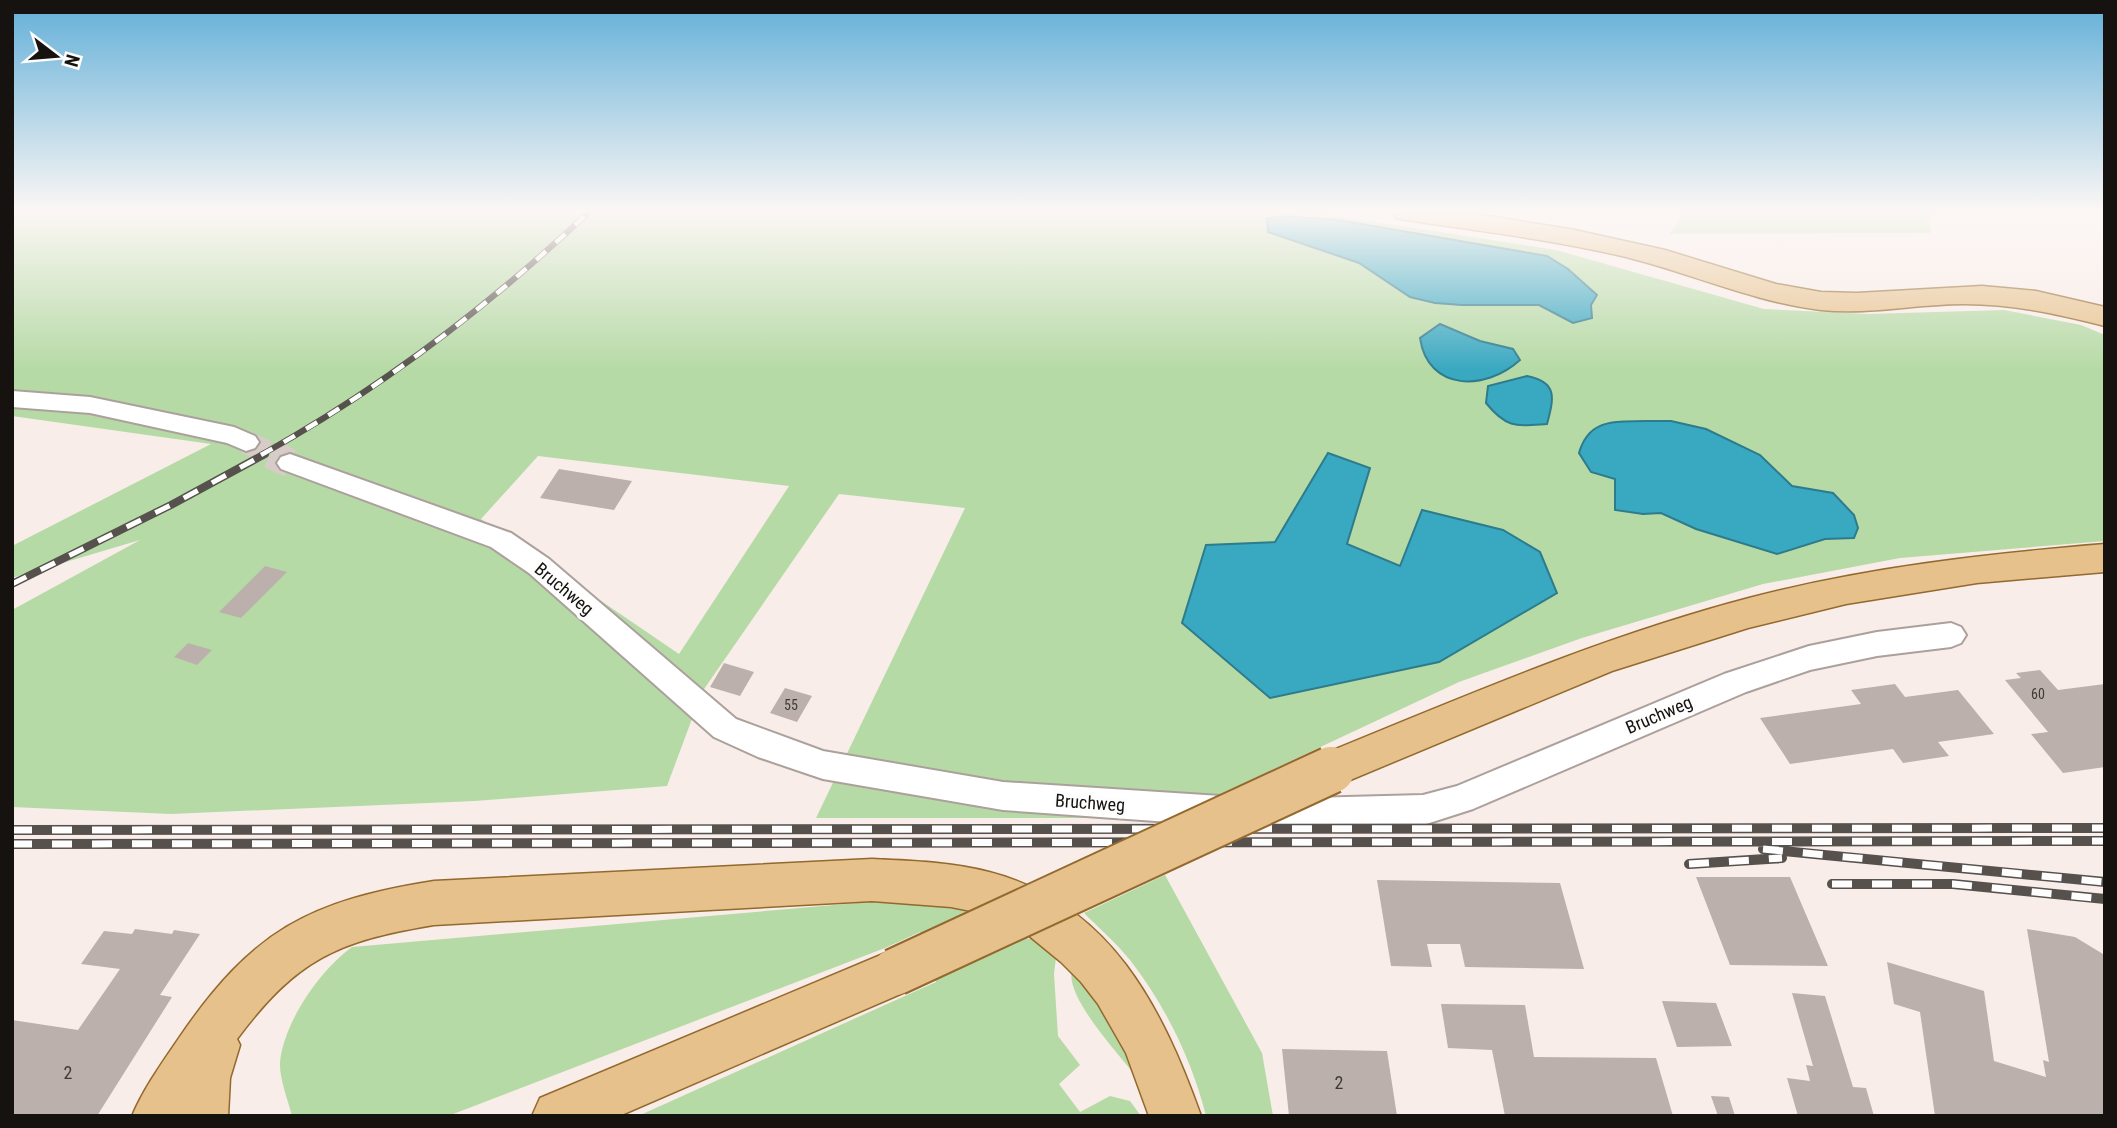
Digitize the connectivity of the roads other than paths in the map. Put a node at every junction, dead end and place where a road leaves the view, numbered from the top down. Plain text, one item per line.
1 (1682, 265) edge
2 (2105, 317) edge
3 (12, 399) edge
4 (246, 442) tunnel mouth
5 (290, 463) tunnel mouth
6 (2105, 558) edge
7 (1951, 635) dead end
8 (226, 1012) junction
9 (1168, 1106) edge
10 (158, 1116) edge
11 (202, 1116) edge
12 (558, 1116) edge

1 - 2 main road
3 - 4 street
5 - 7 street, Bruchweg
6 - 12 main road, bridge
8 - 9 main road
8 - 10 main road
8 - 11 main road

